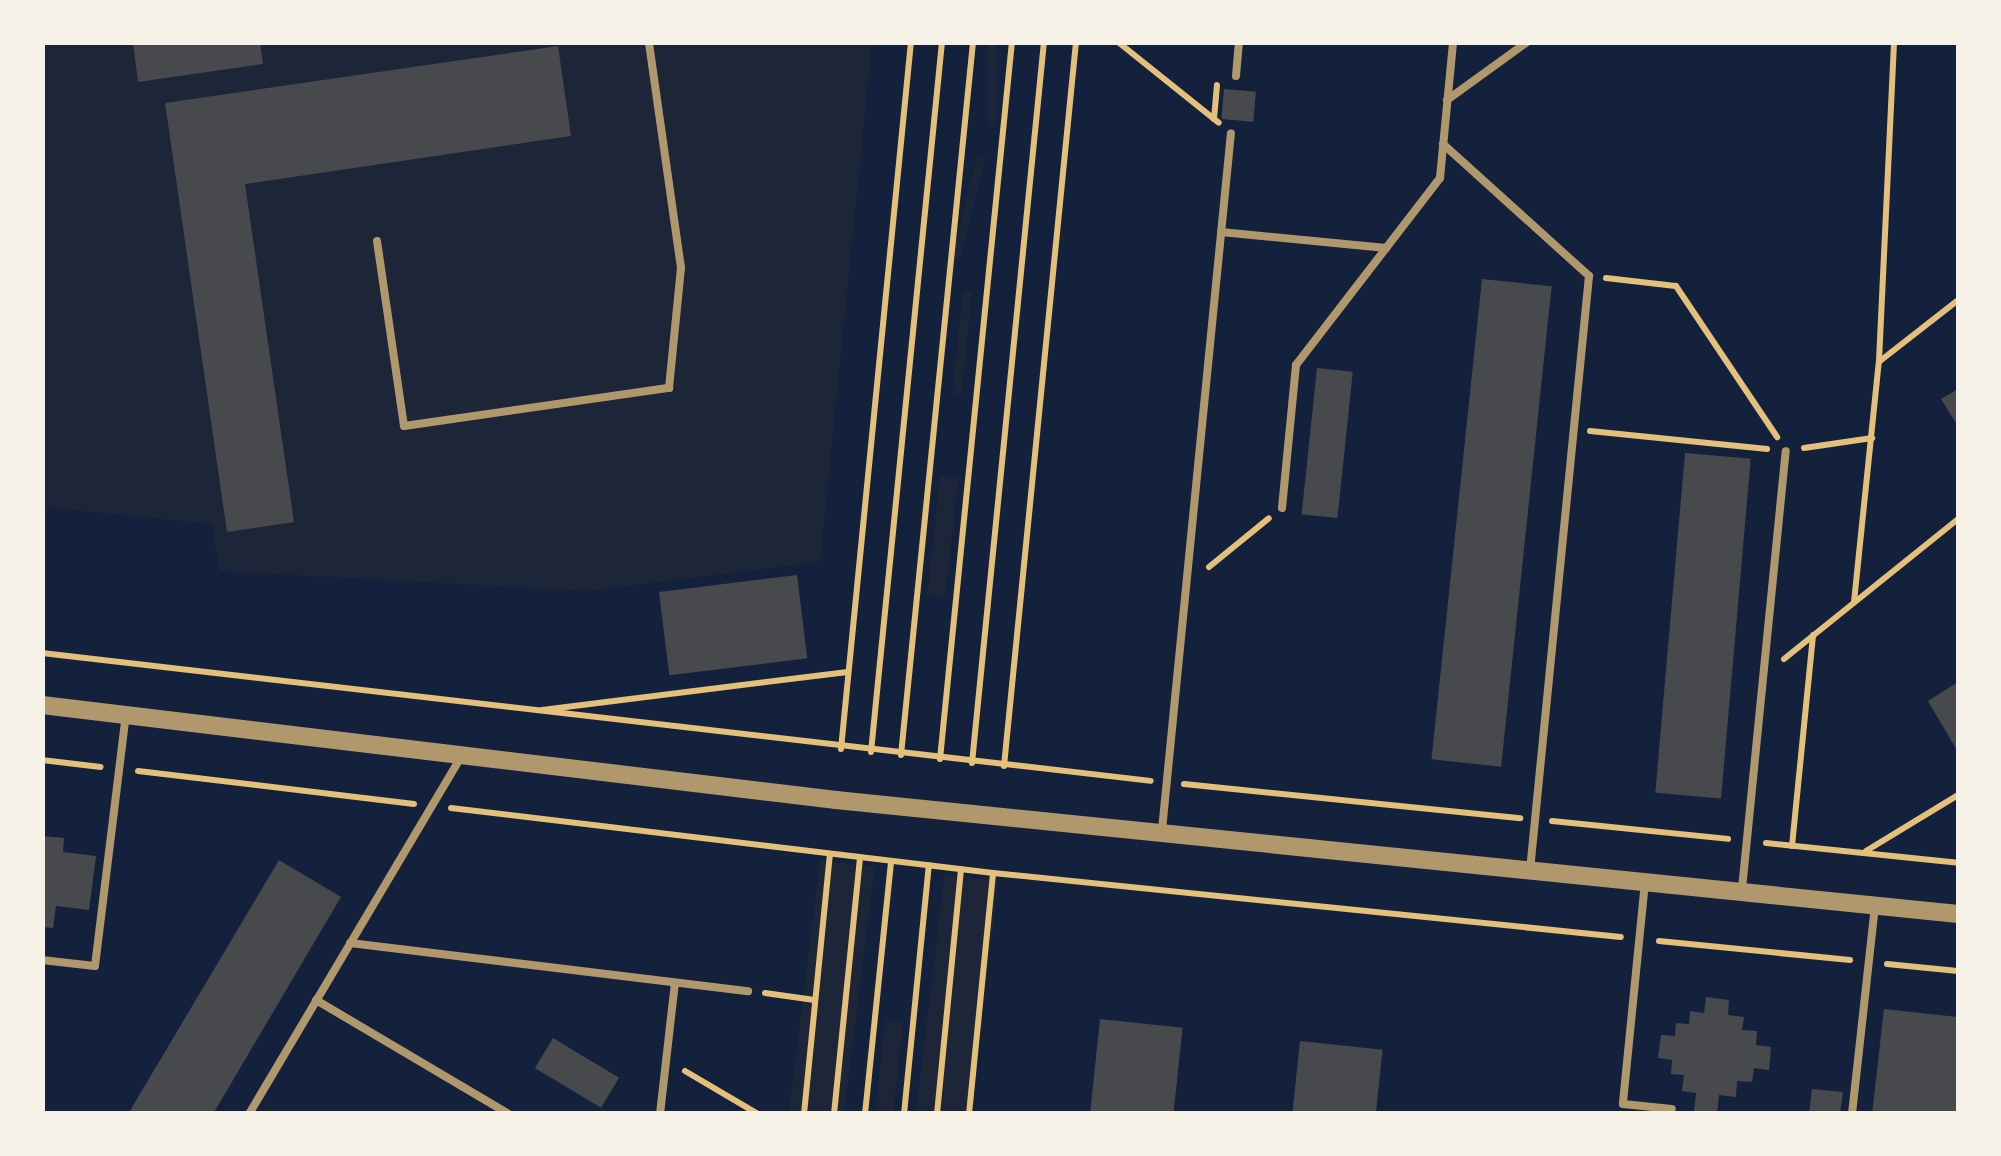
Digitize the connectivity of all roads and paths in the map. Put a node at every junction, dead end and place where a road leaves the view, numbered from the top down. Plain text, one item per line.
1 (649, 42) edge
2 (912, 42) edge
3 (942, 42) edge
4 (973, 42) edge
5 (1012, 42) edge
6 (1044, 42) edge
7 (1076, 42) edge
8 (1118, 42) edge
9 (1239, 42) edge
10 (1453, 42) edge
11 (1527, 42) edge
12 (1894, 42) edge
13 (1236, 76) dead end
14 (1218, 85) dead end
15 (1447, 100) junction
16 (1214, 119) junction
17 (1231, 133) joint
18 (1443, 144) junction
19 (1221, 232) junction
20 (377, 241) dead end
21 (1386, 248) junction
22 (1590, 276) junction
23 (1958, 300) edge
24 (1879, 361) junction
25 (1574, 430) junction
26 (1872, 438) junction
27 (1786, 451) junction
28 (1282, 508) joint
29 (1958, 519) edge
30 (1186, 586) junction
31 (1854, 602) junction
32 (1813, 635) junction
33 (42, 653) edge
34 (848, 672) junction
35 (1763, 675) junction
36 (42, 705) edge
37 (529, 712) junction
38 (126, 715) junction
39 (840, 749) junction
40 (870, 752) junction
41 (462, 755) junction
42 (902, 755) junction
43 (940, 759) junction
44 (972, 763) junction
45 (1004, 766) junction
46 (1166, 782) junction
47 (1958, 795) edge
48 (1535, 820) junction
49 (1161, 833) junction
50 (1747, 841) junction
51 (1792, 846) junction
52 (1863, 853) junction
53 (860, 857) junction
54 (891, 861) junction
55 (1958, 863) edge
56 (929, 865) junction
57 (961, 869) junction
58 (1530, 870) junction
59 (993, 873) junction
60 (1645, 882) junction
61 (1742, 892) junction
62 (1876, 906) junction
63 (1958, 914) edge
64 (1640, 939) junction
65 (350, 943) junction
66 (42, 960) edge
67 (1869, 962) junction
68 (1958, 971) edge
69 (675, 983) junction
70 (748, 991) joint
71 (316, 1000) junction
72 (815, 1000) junction
73 (666, 1060) junction
74 (1672, 1109) dead end
75 (249, 1114) edge
76 (509, 1114) edge
77 (660, 1114) edge
78 (758, 1114) edge
79 (804, 1114) edge
80 (834, 1114) edge
81 (865, 1114) edge
82 (904, 1114) edge
83 (937, 1114) edge
84 (969, 1114) edge
85 (1852, 1114) edge

1 - 20 lane
2 - 34 path
3 - 40 path
4 - 42 path
5 - 43 path
6 - 44 path
7 - 45 path
8 - 16 path
9 - 13 lane
10 - 15 lane
11 - 15 lane
12 - 24 path
14 - 16 path
15 - 18 lane
16 - 17 path
17 - 19 lane
18 - 21 lane
18 - 22 lane
19 - 21 lane
19 - 30 lane
21 - 28 lane
22 - 25 lane
22 - 27 path
23 - 24 path
24 - 26 path
25 - 27 path
25 - 48 lane
26 - 27 path
26 - 31 path
27 - 35 lane
28 - 30 path
29 - 31 path
30 - 46 lane
31 - 32 path
32 - 35 path
32 - 51 path
33 - 37 path
34 - 37 path
34 - 39 path
35 - 50 lane
36 - 38 street
37 - 39 path
38 - 41 street
38 - 66 lane
39 - 40 path
40 - 42 path
41 - 49 street
41 - 65 lane
42 - 43 path
43 - 44 path
44 - 45 path
45 - 46 path
46 - 48 path
46 - 49 lane
47 - 52 path
48 - 50 path
48 - 58 lane
49 - 58 street
50 - 51 path
50 - 61 lane
51 - 52 path
52 - 55 path
53 - 54 path
53 - 72 path
53 - 80 path
54 - 56 path
54 - 81 path
56 - 57 path
56 - 82 path
57 - 59 path
57 - 83 path
58 - 60 street
59 - 64 path
59 - 84 path
60 - 61 street
60 - 64 lane
61 - 62 street
62 - 63 street
62 - 67 lane
64 - 67 path
64 - 74 lane
65 - 69 lane
65 - 71 lane
67 - 68 path
67 - 85 lane
69 - 70 lane
69 - 73 lane
70 - 72 path
71 - 75 lane
71 - 76 lane
72 - 79 path
73 - 77 lane
73 - 78 path

